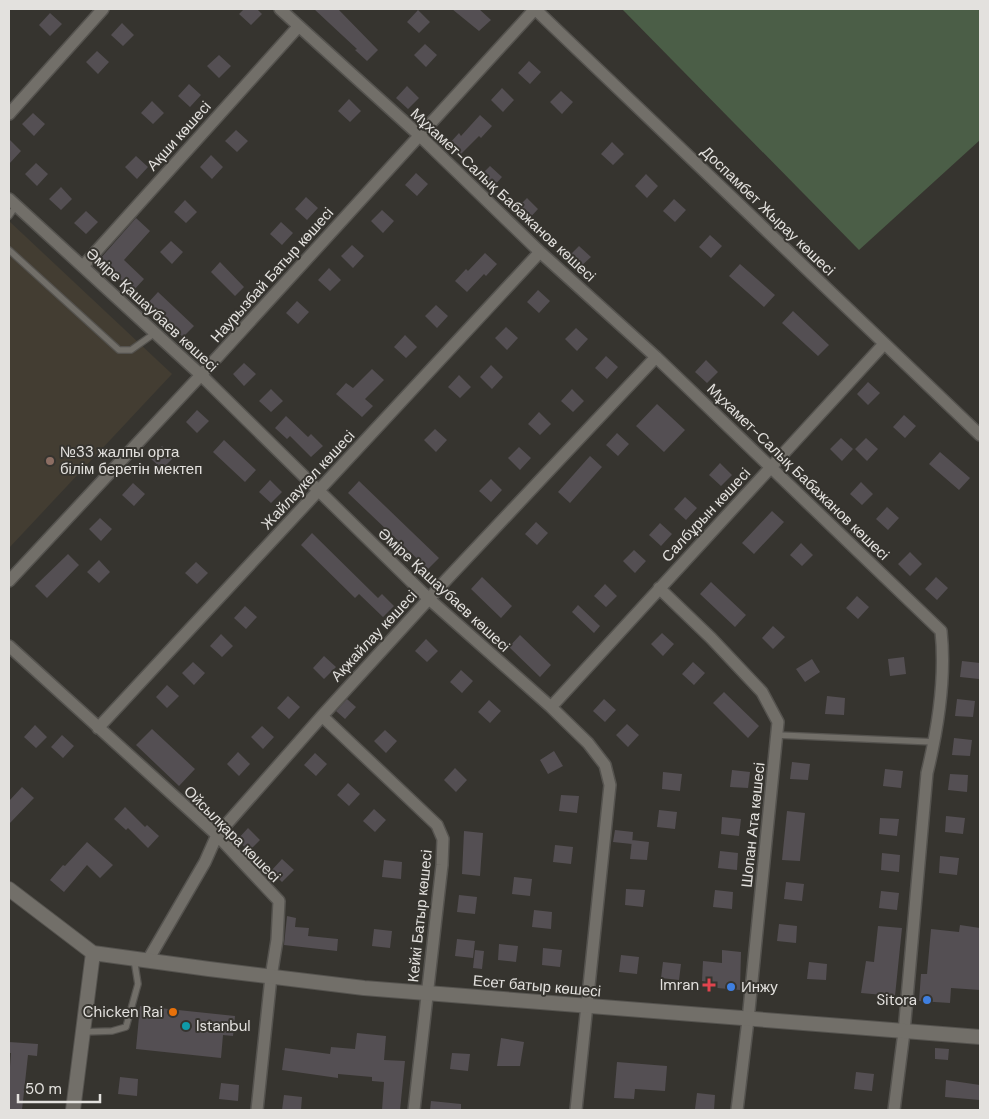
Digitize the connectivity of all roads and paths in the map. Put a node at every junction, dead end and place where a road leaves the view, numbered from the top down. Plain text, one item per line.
1 (103, 9) edge
2 (280, 9) edge
3 (535, 9) edge
4 (298, 27) junction
5 (9, 114) edge
6 (419, 135) junction
7 (12, 203) edge
8 (9, 216) edge
9 (9, 250) edge
10 (540, 252) junction
11 (83, 266) junction
12 (156, 333) junction
13 (884, 344) junction
14 (656, 358) junction
15 (201, 375) junction
16 (980, 436) edge
17 (772, 468) junction
18 (318, 491) junction
19 (9, 581) edge
20 (659, 588) junction
21 (429, 599) junction
22 (9, 646) edge
23 (551, 707) junction
24 (322, 716) junction
25 (98, 728) junction
26 (777, 735) junction
27 (935, 742) junction
28 (216, 835) junction
29 (9, 889) edge
30 (93, 953) junction
31 (141, 959) junction
32 (271, 977) junction
33 (427, 992) junction
34 (587, 1006) junction
35 (748, 1020) junction
36 (83, 1032) junction
37 (904, 1032) junction
38 (980, 1037) edge
39 (73, 1110) edge
40 (257, 1110) edge
41 (414, 1110) edge
42 (576, 1110) edge
43 (737, 1110) edge
44 (894, 1110) edge

1 - 5 street
2 - 4 street, Мұхамет-Салық Бабажанов көшесі
3 - 6 street, Наурызбай Батыр көшесі
3 - 13 street, Доспамбет Жырау көшесі
4 - 6 street, Мұхамет-Салық Бабажанов көшесі
4 - 11 street, Ақши көшесі
6 - 10 street, Мұхамет-Салық Бабажанов көшесі
6 - 15 street, Наурызбай Батыр көшесі
7 - 8 lane
7 - 11 street, Әміре Қашаубаев көшесі
9 - 12 lane
10 - 14 street, Мұхамет-Салық Бабажанов көшесі
10 - 18 street, Жайлаукөл көшесі
11 - 12 street, Әміре Қашаубаев көшесі
12 - 15 street, Әміре Қашаубаев көшесі
13 - 16 street, Доспамбет Жырау көшесі
13 - 17 street, Салбұрын көшесі
14 - 17 street, Мұхамет-Салық Бабажанов көшесі
14 - 21 street, Ақжайлау көшесі
15 - 18 street, Әміре Қашаубаев көшесі
15 - 19 street, Наурызбай Батыр көшесі
17 - 20 street, Салбұрын көшесі
17 - 27 street, Мұхамет-Салық Бабажанов көшесі
18 - 21 street, Әміре Қашаубаев көшесі
18 - 25 street, Жайлаукөл көшесі
20 - 23 street, Салбұрын көшесі
20 - 26 street, Шопан Ата көшесі
21 - 23 street, Әміре Қашаубаев көшесі
21 - 24 street, Ақжайлау көшесі
22 - 25 street, Ойсылқара көшесі
23 - 34 street, Әміре Қашаубаев көшесі
24 - 28 street, Ақжайлау көшесі
24 - 33 street, Кейкі Батыр көшесі
25 - 28 street, Ойсылқара көшесі
26 - 27 lane
26 - 35 street, Шопан Ата көшесі
27 - 37 street, Мұхамет-Салық Бабажанов көшесі
28 - 31 street, Ақжайлау көшесі
28 - 32 street, Ойсылқара көшесі
29 - 30 street
30 - 31 street, Есет батыр көшесі
30 - 36 street
31 - 32 street, Есет батыр көшесі
31 - 36 lane
32 - 33 street, Есет батыр көшесі
32 - 40 street, Ойсылқара көшесі
33 - 34 street, Есет батыр көшесі
33 - 41 street, Кейкі Батыр көшесі
34 - 35 street, Есет батыр көшесі
34 - 42 street, Әміре Қашаубаев көшесі
35 - 37 street, Есет батыр көшесі
35 - 43 street, Шопан Ата көшесі
36 - 39 street
37 - 38 street, Есет батыр көшесі
37 - 44 street, Мұхамет-Салық Бабажанов көшесі

